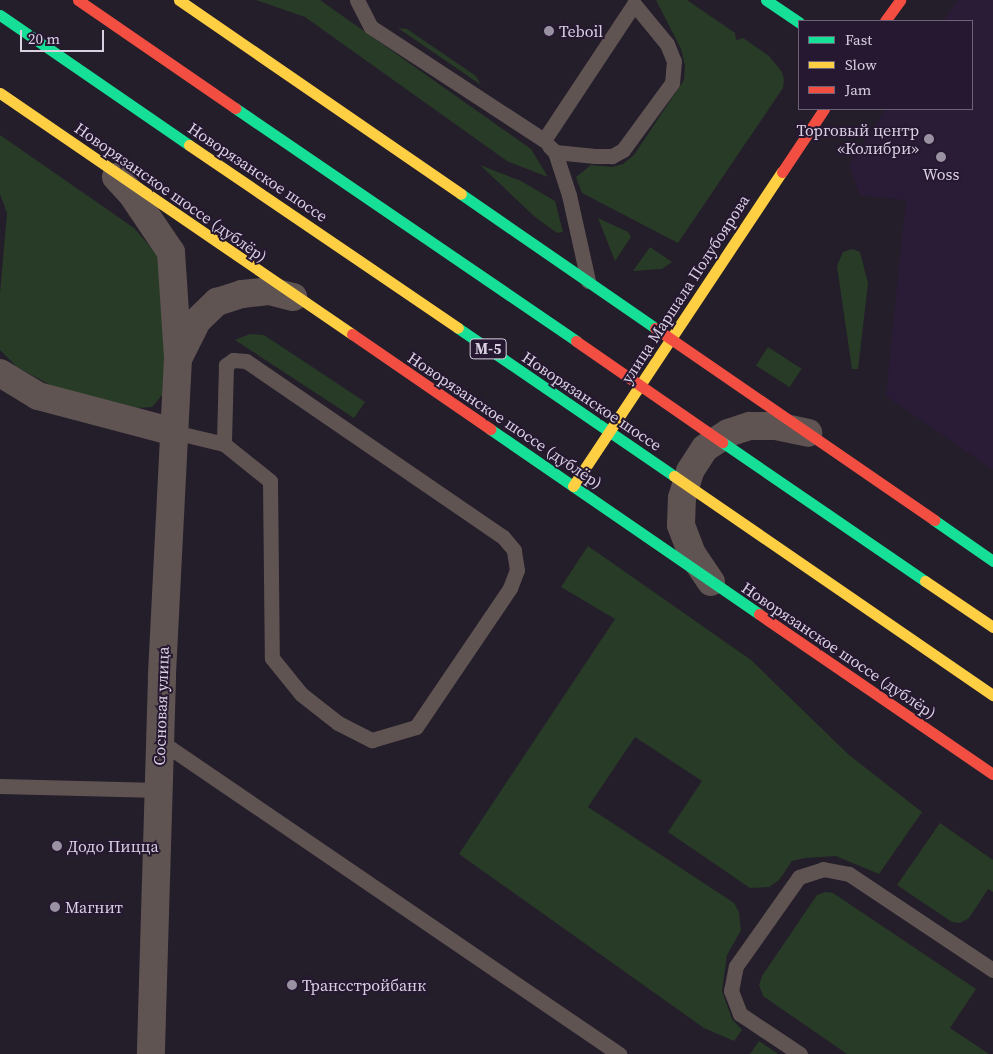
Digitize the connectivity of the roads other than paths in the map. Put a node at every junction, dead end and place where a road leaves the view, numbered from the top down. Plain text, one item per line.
1 (78, 0) edge
2 (179, 0) edge
3 (358, 0) edge
4 (766, 0) edge
5 (900, 0) edge
6 (634, 1) edge
7 (0, 15) edge
8 (886, 20) edge
9 (798, 21) edge
10 (0, 93) edge
11 (823, 110) edge
12 (544, 140) junction
13 (555, 152) junction
14 (100, 162) junction
15 (588, 282) junction
16 (293, 297) junction
17 (673, 340) junction
18 (178, 358) junction
19 (0, 372) edge
20 (174, 432) junction
21 (810, 433) junction
22 (224, 444) junction
23 (573, 486) junction
24 (993, 561) edge
25 (712, 583) junction
26 (993, 627) edge
27 (993, 695) edge
28 (160, 741) junction
29 (993, 774) edge
30 (0, 786) edge
31 (159, 790) junction
32 (993, 970) edge
33 (151, 1054) edge
34 (619, 1054) edge
35 (800, 1054) edge

1 - 26 main road
2 - 15 main road
3 - 12 lane
4 - 9 main road
5 - 8 main road
6 - 12 lane
6 - 13 lane
7 - 27 main road, Новорязанское шоссе / М-5
10 - 14 main road, Новорязанское шоссе (дублёр)
11 - 17 main road, улица Маршала Полубоярова
12 - 13 lane
13 - 15 lane
14 - 16 main road, Новорязанское шоссе (дублёр)
14 - 18 street, Сосновая улица
15 - 17 main road
16 - 18 street, Сосновая улица
16 - 23 main road, Новорязанское шоссе (дублёр)
17 - 21 main road
17 - 23 main road, улица Маршала Полубоярова
18 - 20 street, Сосновая улица
19 - 20 street
20 - 22 lane
20 - 28 street, Сосновая улица
21 - 24 main road
21 - 25 street
22 - 22 lane
23 - 25 main road, Новорязанское шоссе (дублёр)
25 - 29 main road, Новорязанское шоссе (дублёр)
28 - 31 street, Сосновая улица
28 - 34 lane
30 - 31 lane
31 - 33 street, Сосновая улица
32 - 35 lane

